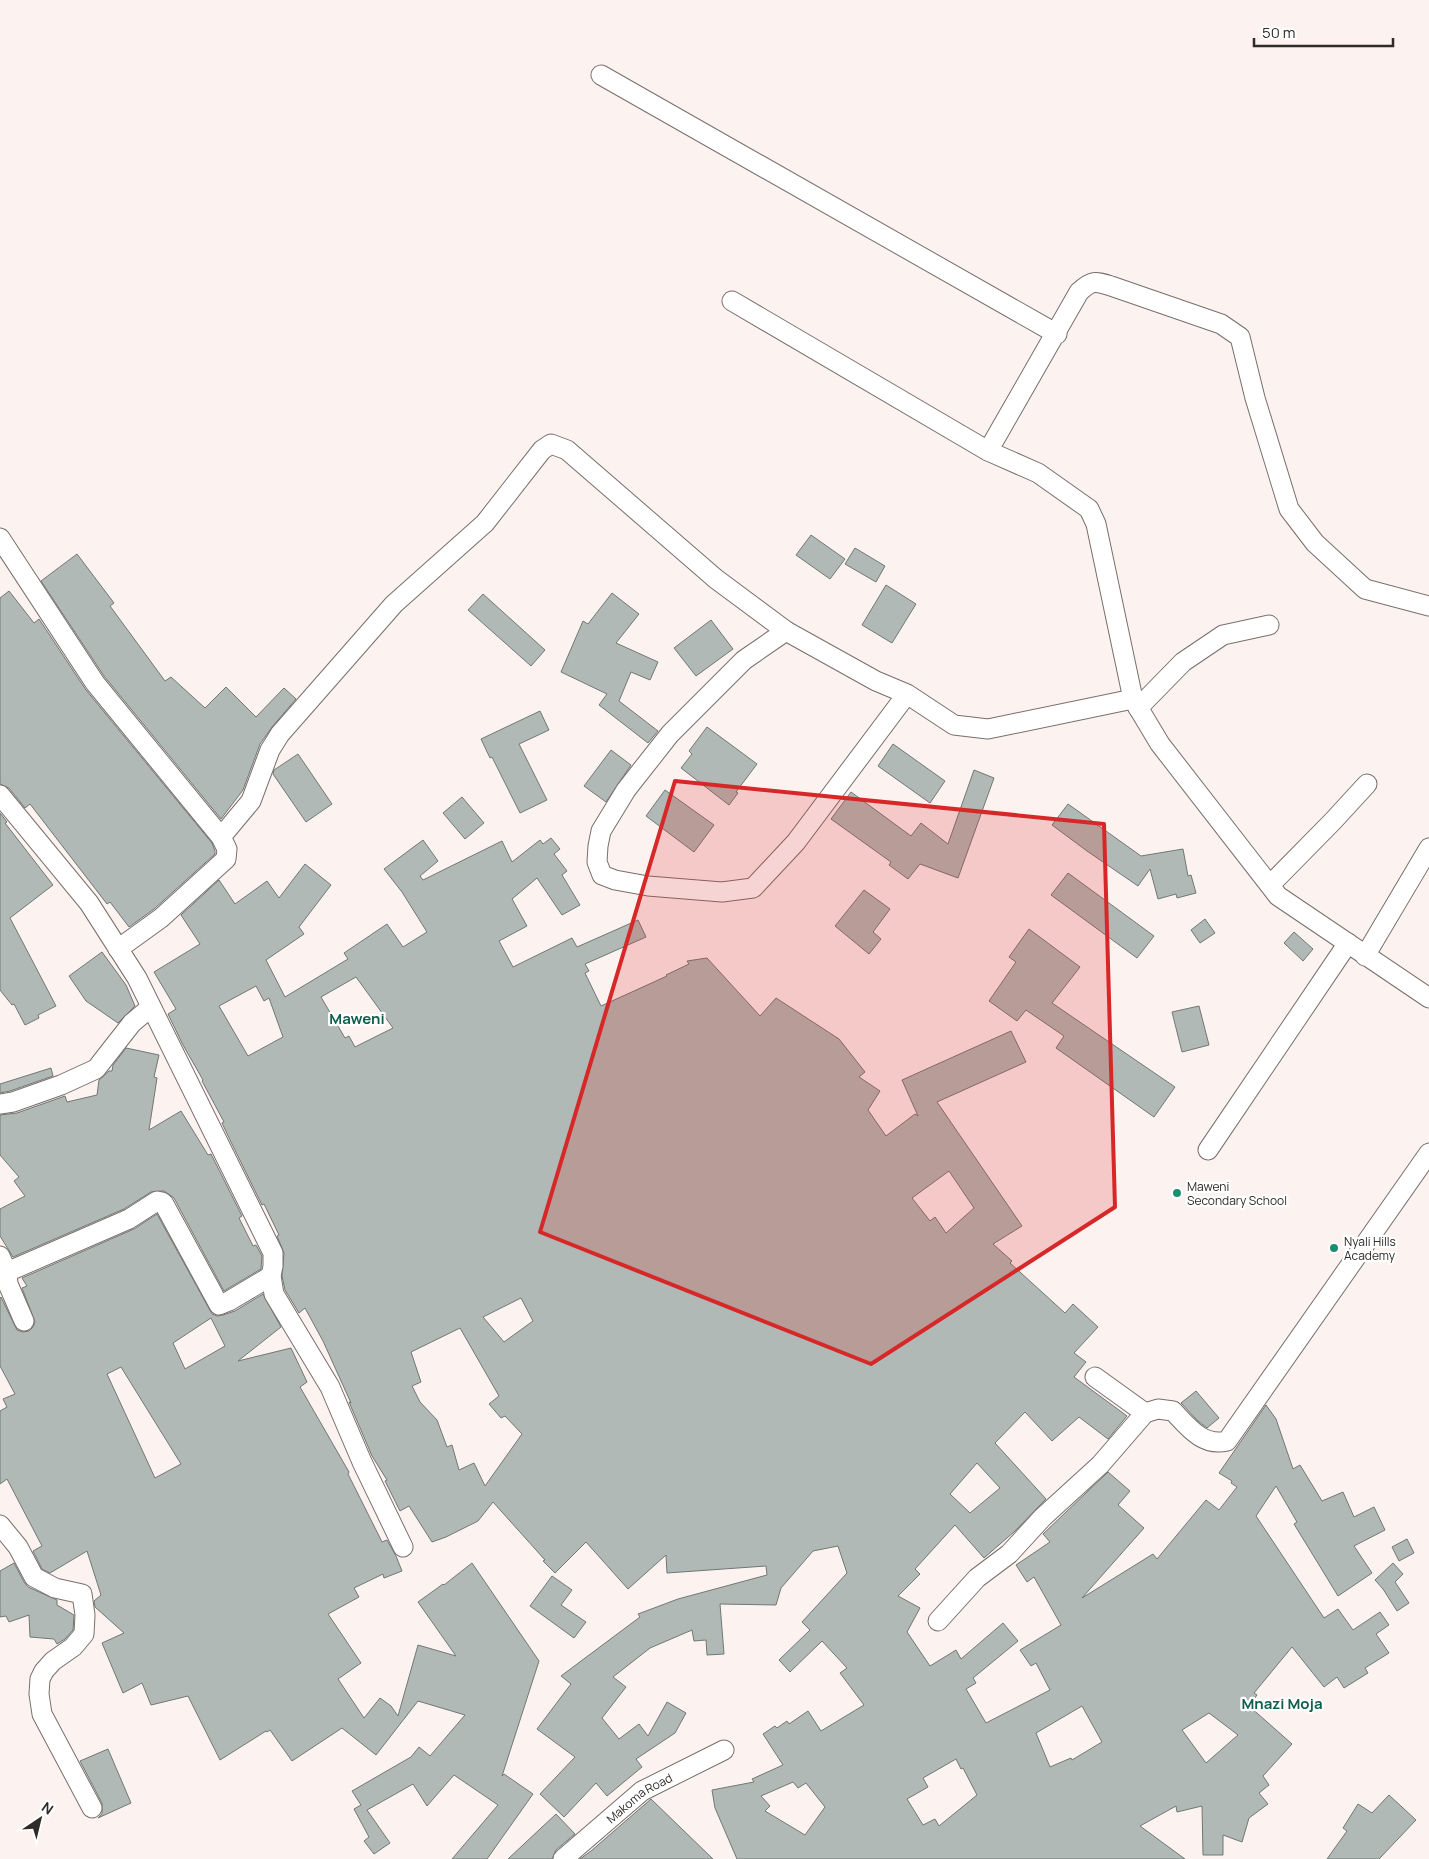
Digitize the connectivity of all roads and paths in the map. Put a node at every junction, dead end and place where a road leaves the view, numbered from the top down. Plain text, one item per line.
1 (601, 75) dead end
2 (732, 301) dead end
3 (1057, 334) junction
4 (988, 451) junction
5 (0, 538) edge
6 (1429, 606) edge
7 (1268, 625) dead end
8 (786, 631) junction
9 (907, 694) junction
10 (1136, 704) junction
11 (1367, 784) dead end
12 (0, 796) edge
13 (221, 837) junction
14 (1429, 848) edge
15 (1270, 885) junction
16 (1348, 943) junction
17 (118, 949) junction
18 (1365, 956) junction
19 (1429, 998) edge
20 (151, 1007) junction
21 (0, 1104) edge
22 (1208, 1150) dead end
23 (1429, 1153) edge
24 (4, 1275) edge
25 (271, 1276) junction
26 (24, 1321) dead end
27 (1095, 1377) dead end
28 (1145, 1413) junction
29 (0, 1525) edge
30 (403, 1546) dead end
31 (938, 1620) dead end
32 (724, 1750) dead end
33 (92, 1808) dead end
34 (563, 1859) edge

1 - 3 street
2 - 4 street
3 - 4 street
3 - 6 street
4 - 10 street
5 - 13 street
7 - 10 street
8 - 9 street
8 - 9 street
8 - 13 street
9 - 10 street
10 - 15 street
11 - 15 street
12 - 17 street
13 - 17 street
14 - 18 street
15 - 16 street
16 - 18 street
16 - 22 street
17 - 20 street
18 - 19 street
20 - 21 street
20 - 25 street
23 - 28 street
24 - 25 street
24 - 26 street
25 - 30 street
27 - 28 street
28 - 31 street
29 - 33 street
32 - 34 street, Makoma Road

